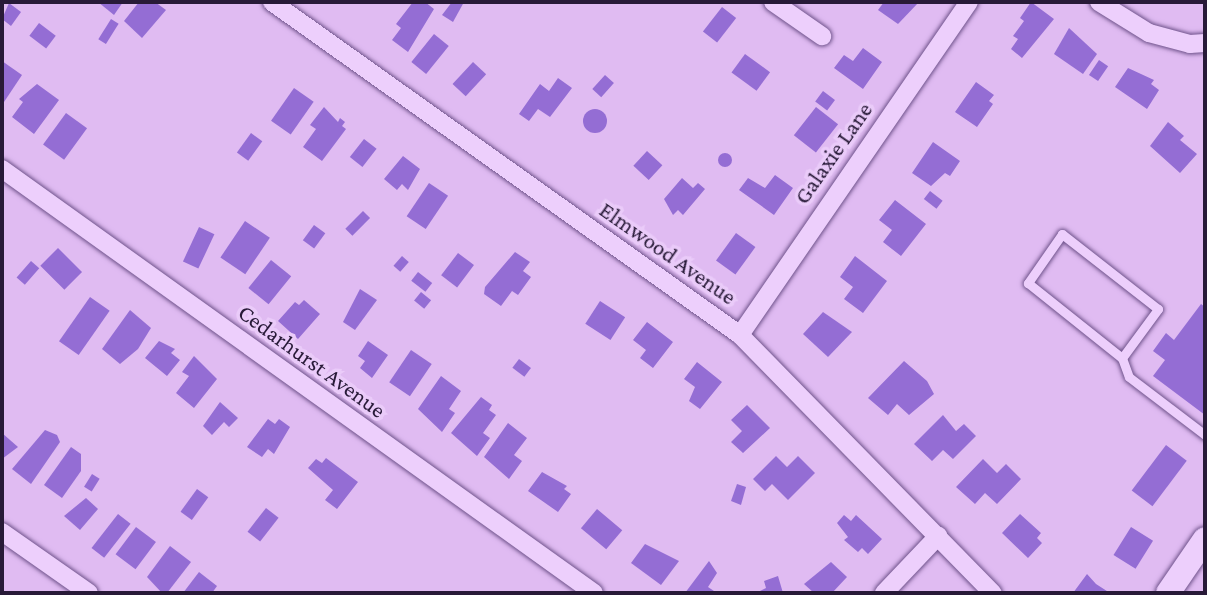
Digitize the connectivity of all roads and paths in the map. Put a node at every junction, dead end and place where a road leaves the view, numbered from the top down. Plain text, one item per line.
1 (272, 2) edge
2 (773, 2) edge
3 (969, 2) edge
4 (1099, 2) edge
5 (822, 36) dead end
6 (1205, 43) edge
7 (2, 169) edge
8 (740, 335) junction
9 (1122, 358) junction
10 (1205, 435) edge
11 (2, 532) edge
12 (938, 536) junction
13 (1205, 539) edge
14 (89, 593) edge
15 (594, 593) edge
16 (884, 593) edge
17 (993, 593) edge
18 (1168, 593) edge

1 - 8 street, Elmwood Avenue
2 - 5 street
3 - 8 street, Galaxie Lane
4 - 6 street
7 - 15 street, Cedarhurst Avenue
8 - 12 street, Elmwood Avenue
9 - 9 lane
9 - 10 lane
11 - 14 street
12 - 16 street
12 - 17 street, Elmwood Avenue
13 - 18 street

